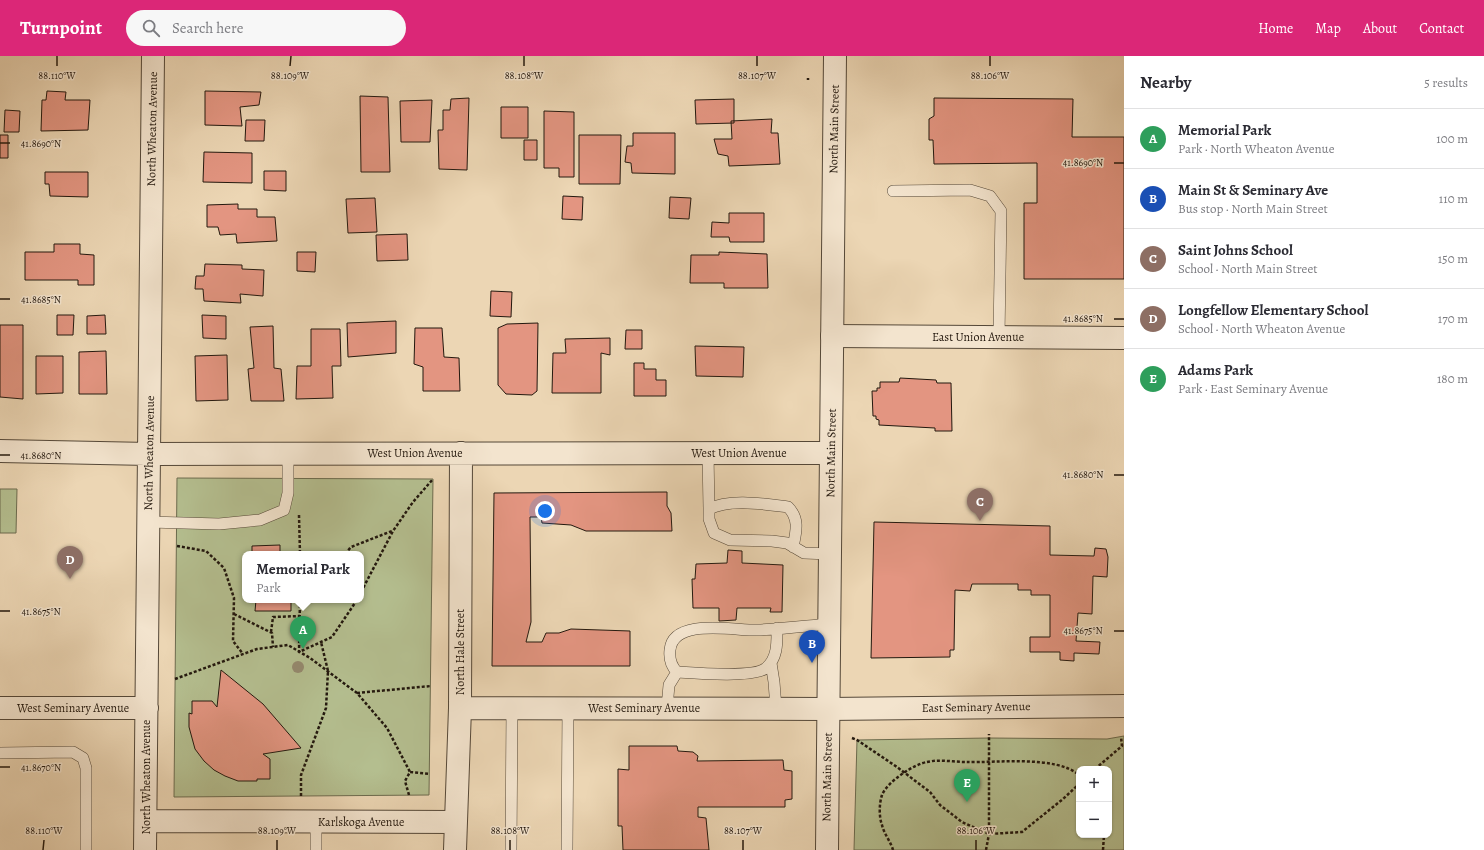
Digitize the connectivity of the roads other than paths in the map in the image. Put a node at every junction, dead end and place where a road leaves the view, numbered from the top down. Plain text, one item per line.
1 (153, 56) edge
2 (835, 56) edge
3 (893, 191) dead end
4 (832, 336) junction
5 (999, 337) junction
6 (1124, 338) edge
7 (0, 451) edge
8 (708, 453) junction
9 (831, 453) junction
10 (149, 454) junction
11 (288, 454) junction
12 (461, 454) junction
13 (709, 509) junction
14 (148, 522) junction
15 (793, 547) junction
16 (830, 554) junction
17 (829, 624) junction
18 (777, 628) junction
19 (771, 663) junction
20 (677, 672) junction
21 (1124, 706) edge
22 (0, 708) edge
23 (147, 708) junction
24 (460, 708) junction
25 (512, 708) junction
26 (568, 708) junction
27 (667, 708) junction
28 (776, 708) junction
29 (828, 708) junction
30 (0, 753) edge
31 (146, 821) junction
32 (316, 822) junction
33 (456, 822) junction
34 (86, 850) edge
35 (145, 850) edge
36 (316, 850) edge
37 (456, 850) edge
38 (511, 850) edge
39 (567, 850) edge
40 (827, 850) edge

1 - 10 street, North Wheaton Avenue
2 - 4 street, North Main Street
3 - 5 lane
4 - 5 street, East Union Avenue
4 - 9 street, North Main Street
5 - 6 street, East Union Avenue
7 - 10 street, West Union Avenue
8 - 9 street, West Union Avenue
8 - 12 street, West Union Avenue
8 - 13 lane
9 - 16 street, North Main Street
10 - 11 street, West Union Avenue
10 - 14 street, North Wheaton Avenue
11 - 12 street, West Union Avenue
11 - 14 lane
12 - 24 street, North Hale Street
13 - 15 lane
13 - 15 lane
14 - 23 street, North Wheaton Avenue
15 - 16 lane
16 - 17 street, North Main Street
17 - 18 lane
17 - 29 street, North Main Street
18 - 19 lane
18 - 20 lane
19 - 20 lane
19 - 28 lane
20 - 27 lane
21 - 29 street, East Seminary Avenue
22 - 23 street, West Seminary Avenue
23 - 31 street, North Wheaton Avenue
24 - 25 street, West Seminary Avenue
24 - 33 street, North Hale Street
25 - 26 street, West Seminary Avenue
25 - 38 lane
26 - 27 street, West Seminary Avenue
26 - 39 lane
27 - 28 street, West Seminary Avenue
28 - 29 street, West Seminary Avenue
29 - 40 street, North Main Street
30 - 34 lane
31 - 32 street, Karlskoga Avenue
31 - 35 street, North Wheaton Avenue
32 - 33 street, Karlskoga Avenue
32 - 36 lane
33 - 37 street, North Hale Street

